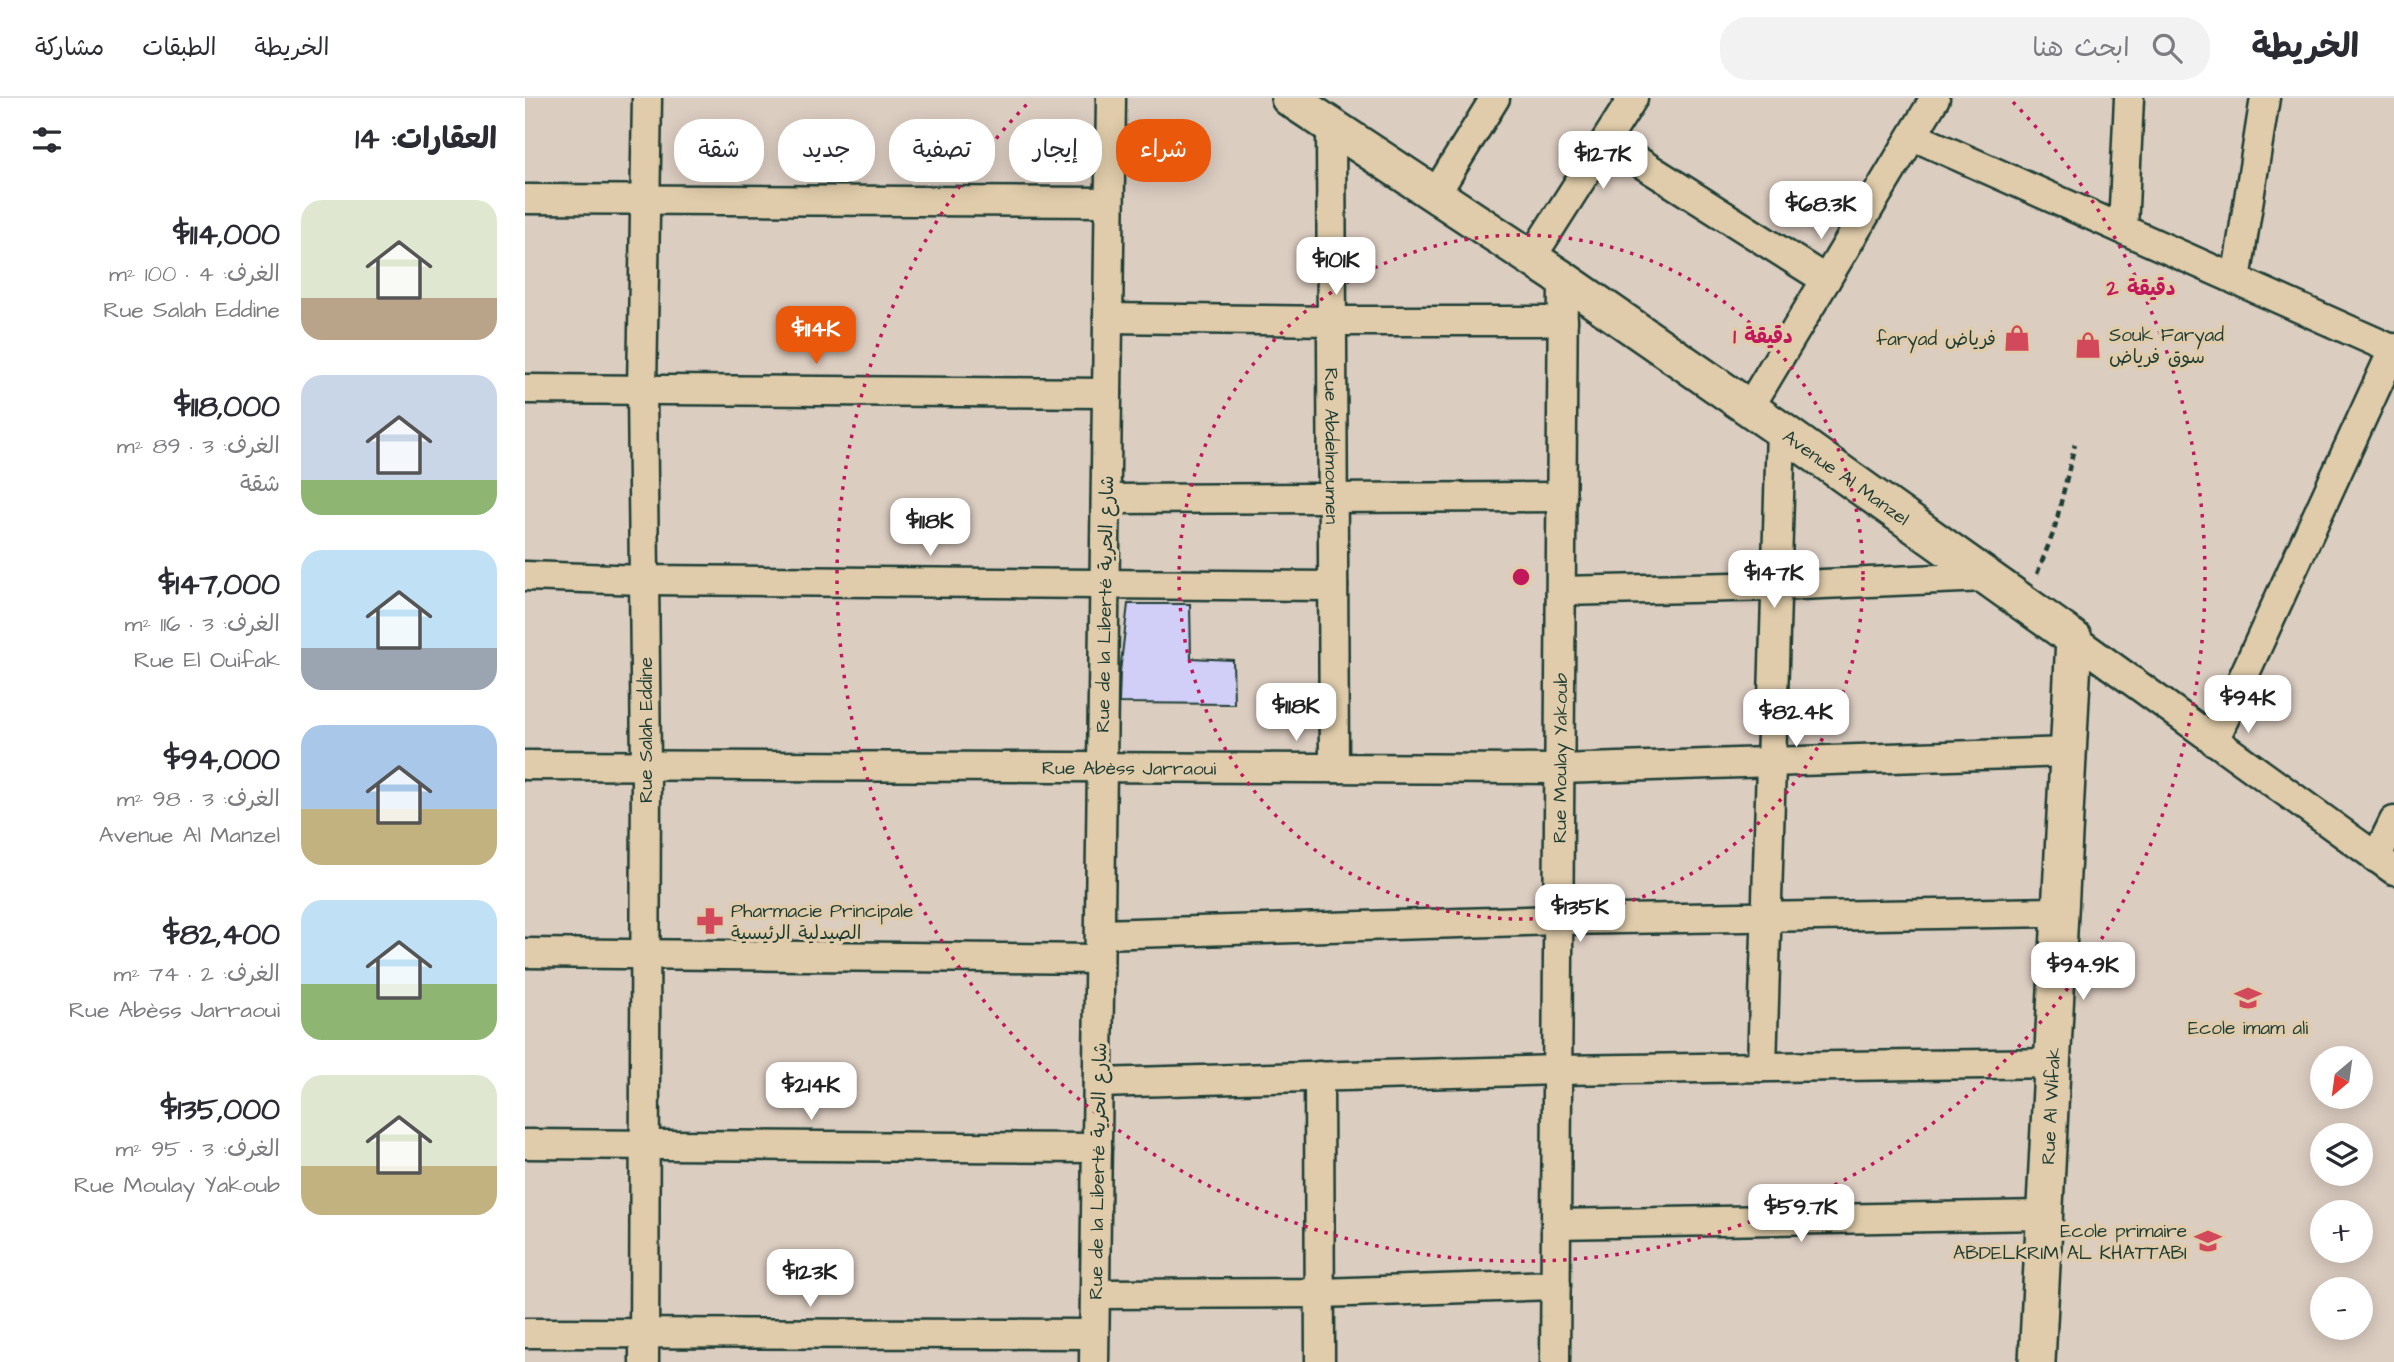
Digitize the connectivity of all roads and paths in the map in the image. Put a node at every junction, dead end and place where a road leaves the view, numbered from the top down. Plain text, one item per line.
1 (647, 98) edge
2 (1111, 98) edge
3 (1289, 98) edge
4 (1495, 98) edge
5 (1633, 98) edge
6 (1935, 98) edge
7 (2129, 98) edge
8 (2265, 98) edge
9 (1331, 126) junction
10 (1913, 136) junction
11 (1606, 141) junction
12 (1110, 142) junction
13 (1116, 142) edge
14 (1435, 195) junction
15 (525, 199) edge
16 (645, 201) junction
17 (1109, 202) junction
18 (2123, 229) junction
19 (1531, 258) junction
20 (1563, 279) junction
21 (1826, 280) junction
22 (2236, 280) junction
23 (1108, 317) junction
24 (1331, 321) junction
25 (1563, 321) junction
26 (2394, 350) edge
27 (525, 389) edge
28 (642, 389) junction
29 (1107, 393) junction
30 (1749, 408) junction
31 (1781, 430) junction
32 (2075, 444) dead end
33 (1562, 497) junction
34 (1105, 499) junction
35 (1332, 499) junction
36 (525, 576) edge
37 (1986, 577) junction
38 (644, 580) junction
39 (1104, 583) junction
40 (1333, 586) junction
41 (1776, 586) junction
42 (1561, 591) junction
43 (2024, 604) junction
44 (2074, 639) junction
45 (2214, 741) junction
46 (2068, 752) junction
47 (1771, 762) junction
48 (525, 765) edge
49 (646, 765) junction
50 (1102, 767) junction
51 (1334, 768) junction
52 (1560, 769) junction
53 (2394, 821) edge
54 (2385, 864) edge
55 (2060, 912) junction
56 (1767, 917) junction
57 (1559, 920) junction
58 (1100, 946) junction
59 (525, 953) edge
60 (645, 955) junction
61 (2052, 1063) junction
62 (1762, 1067) junction
63 (1557, 1070) junction
64 (1319, 1076) junction
65 (1098, 1083) junction
66 (525, 1144) edge
67 (645, 1146) junction
68 (1097, 1148) junction
69 (2045, 1215) junction
70 (1556, 1224) junction
71 (1556, 1285) junction
72 (1321, 1293) junction
73 (1095, 1294) junction
74 (525, 1333) edge
75 (644, 1333) junction
76 (1094, 1334) junction
77 (644, 1362) edge
78 (1094, 1362) edge
79 (1320, 1362) edge
80 (1555, 1362) edge
81 (2037, 1362) edge

1 - 16 street, Rue Salah Eddine
2 - 12 street, Rue de la Liberté شارع الحرية
3 - 9 street, Avenue Al Manzel
4 - 14 street
5 - 11 street
6 - 10 street
7 - 18 street
8 - 22 street
9 - 14 street, Avenue Al Manzel
9 - 24 street, Rue Abdelmoumen
10 - 18 street
10 - 21 street
11 - 19 street
11 - 21 street
12 - 13 street
12 - 17 street, Rue de la Liberté شارع الحرية
14 - 19 street, Avenue Al Manzel
15 - 16 street
16 - 17 street
16 - 28 street, Rue Salah Eddine
17 - 23 street, Rue de la Liberté شارع الحرية
18 - 22 street
19 - 20 street, Avenue Al Manzel
20 - 25 street, Rue Moulay Yakoub
20 - 30 street, Avenue Al Manzel
21 - 30 street
22 - 26 street
23 - 24 street
23 - 29 street, Rue de la Liberté شارع الحرية
24 - 25 street
24 - 35 street, Rue Abdelmoumen
25 - 33 street, Rue Moulay Yakoub
26 - 45 street
27 - 28 street
28 - 29 street
28 - 38 street, Rue Salah Eddine
29 - 34 street, Rue de la Liberté شارع الحرية
30 - 31 street, Avenue Al Manzel
31 - 37 street, Avenue Al Manzel
31 - 41 street
32 - 43 path
33 - 35 street
33 - 42 street, Rue Moulay Yakoub
34 - 35 street
34 - 39 street, Rue de la Liberté شارع الحرية
35 - 40 street, Rue Abdelmoumen
36 - 38 street
37 - 41 street
37 - 43 street, Avenue Al Manzel
38 - 39 street
38 - 49 street, Rue Salah Eddine
39 - 40 street
39 - 50 street, Rue de la Liberté شارع الحرية
40 - 51 street, Rue Abdelmoumen
41 - 42 street
41 - 47 street
42 - 52 street, Rue Moulay Yakoub
43 - 44 street, Avenue Al Manzel
44 - 45 street, Avenue Al Manzel
44 - 46 street, Rue Al Wifak
45 - 54 street, Avenue Al Manzel
46 - 47 street, Rue Abèss Jarraoui
46 - 55 street, Rue Al Wifak
47 - 52 street, Rue Abèss Jarraoui
47 - 56 street
48 - 49 street, Rue Abèss Jarraoui
49 - 50 street, Rue Abèss Jarraoui
49 - 60 street, Rue Salah Eddine
50 - 51 street, Rue Abèss Jarraoui
50 - 58 street, Rue de la Liberté شارع الحرية
51 - 52 street, Rue Abèss Jarraoui
52 - 57 street, Rue Moulay Yakoub
53 - 54 street
55 - 56 street
55 - 61 street, Rue Al Wifak
56 - 57 street
56 - 62 street
57 - 58 street
57 - 63 street, Rue Moulay Yakoub
58 - 60 street
58 - 65 street, Rue de la Liberté شارع الحرية
59 - 60 street
60 - 67 street, Rue Salah Eddine
61 - 62 street
61 - 69 street, Rue Al Wifak
62 - 63 street
63 - 64 street
63 - 70 street, Rue Moulay Yakoub
64 - 65 street
64 - 72 street
65 - 68 street, Rue de la Liberté شارع الحرية
66 - 67 street
67 - 68 street
67 - 75 street, Rue Salah Eddine
68 - 73 street, Rue de la Liberté شارع الحرية
69 - 70 street
69 - 81 street, Rue Al Wifak
70 - 71 street, Rue Moulay Yakoub
71 - 72 street
71 - 80 street, Rue Moulay Yakoub
72 - 73 street
72 - 79 street
73 - 76 street, Rue de la Liberté شارع الحرية
74 - 75 street
75 - 76 street
75 - 77 street, Rue Salah Eddine
76 - 78 street, Rue de la Liberté شارع الحرية

